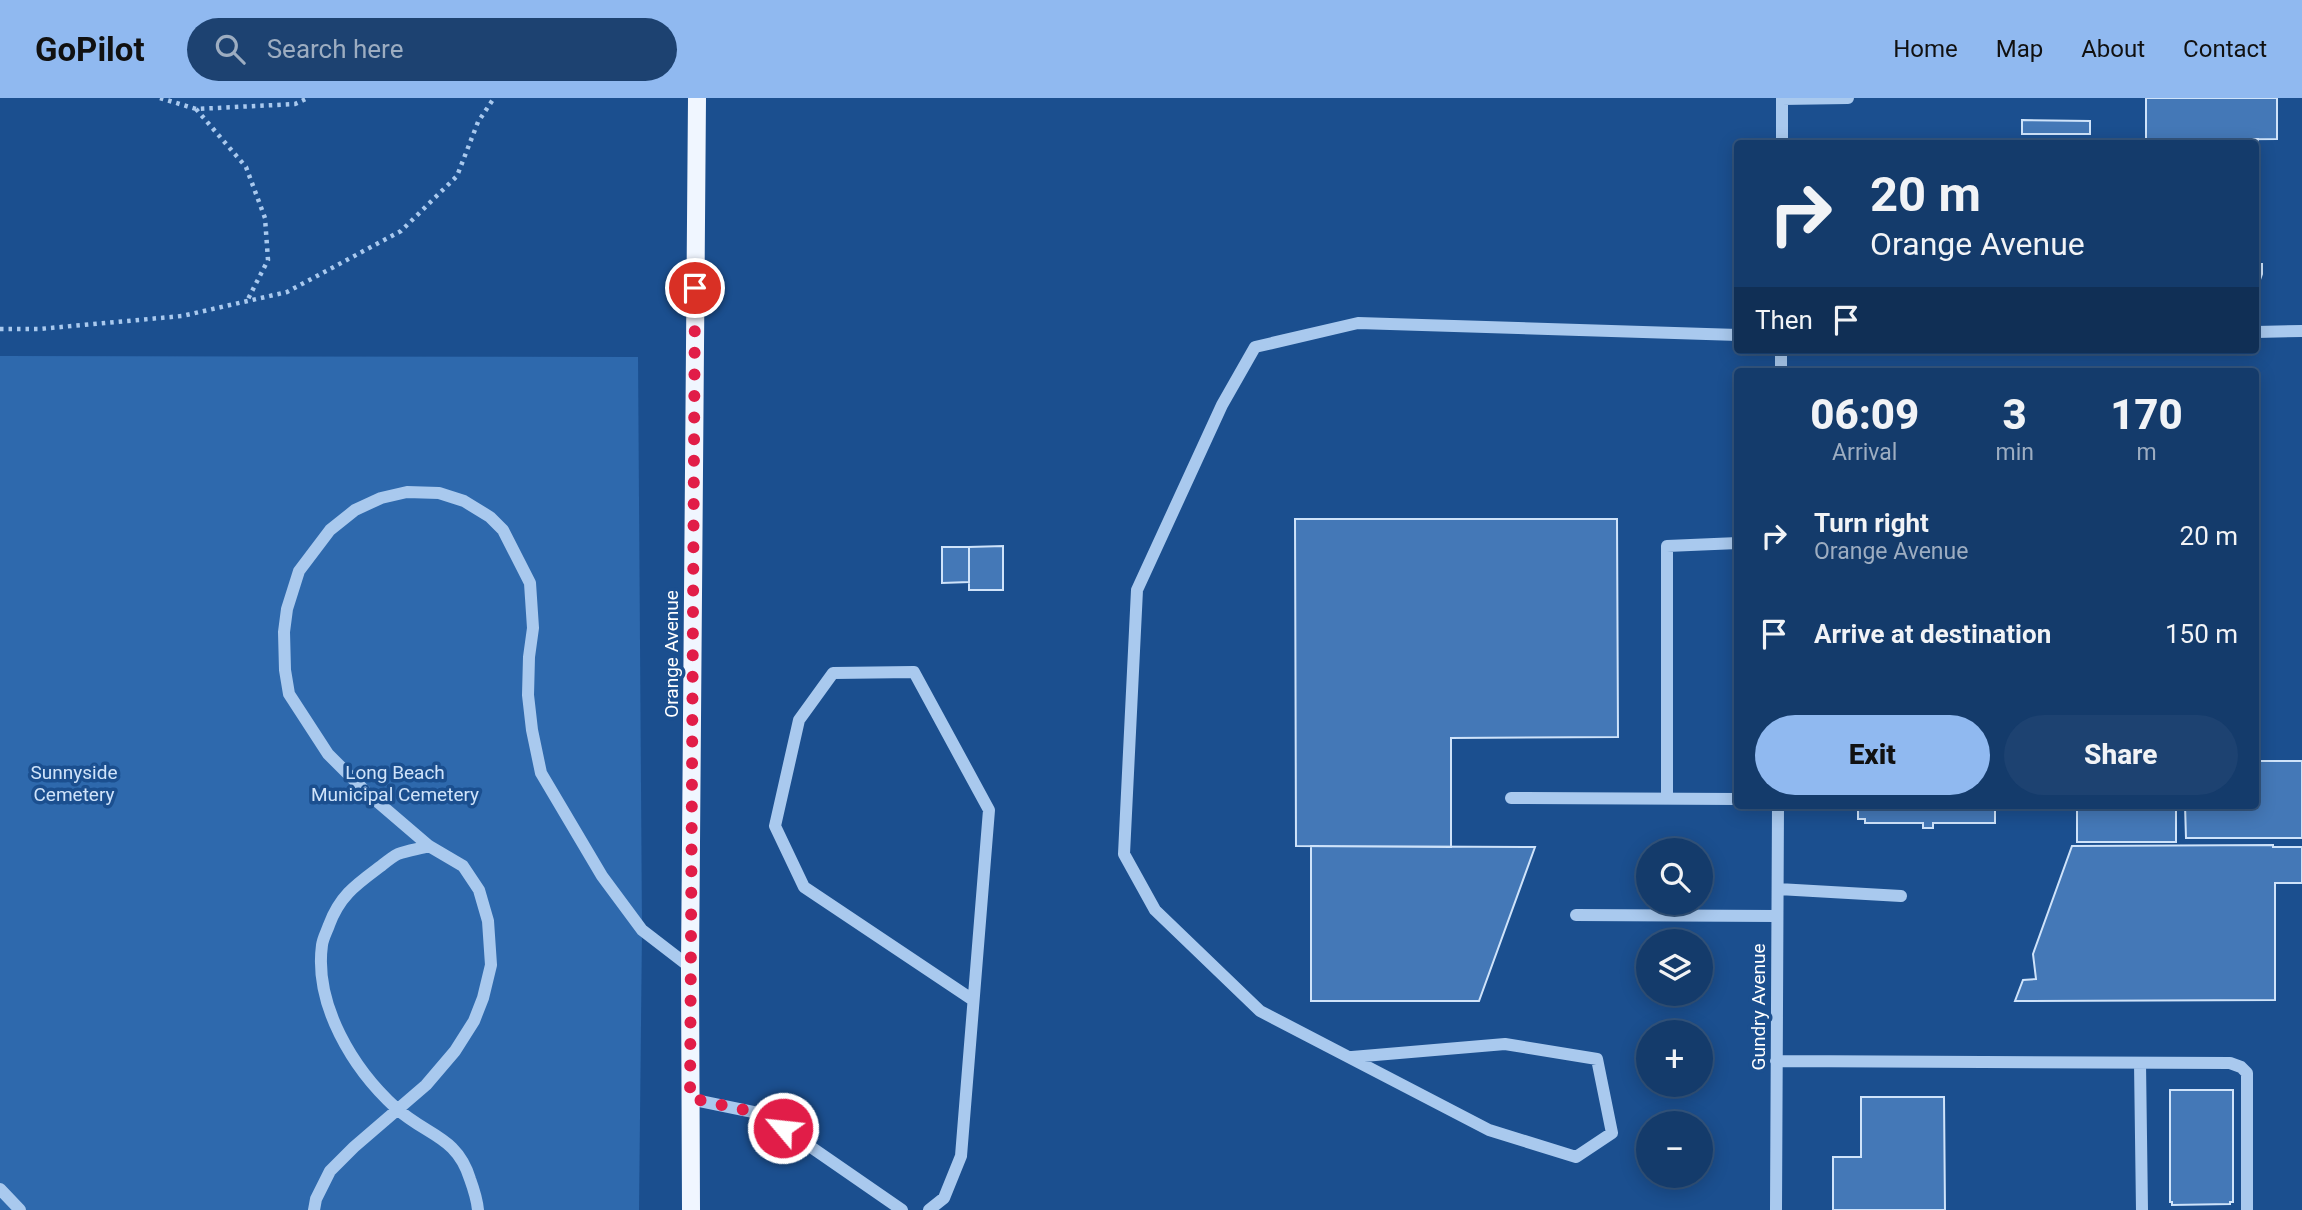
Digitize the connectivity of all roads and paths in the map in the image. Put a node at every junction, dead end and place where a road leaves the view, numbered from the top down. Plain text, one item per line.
1 (160, 98) edge
2 (308, 98) edge
3 (494, 98) edge
4 (697, 98) edge
5 (1848, 98) edge
6 (1783, 99) edge
7 (196, 109) junction
8 (1782, 140) edge
9 (247, 301) junction
10 (0, 329) edge
11 (2302, 331) edge
12 (2259, 332) edge
13 (1734, 335) edge
14 (1734, 543) edge
15 (1511, 799) dead end
16 (1667, 799) junction
17 (1734, 799) edge
18 (1779, 809) edge
19 (429, 846) junction
20 (1778, 889) junction
21 (1901, 895) dead end
22 (1576, 915) dead end
23 (1777, 916) junction
24 (690, 967) junction
25 (973, 1000) junction
26 (1352, 1058) junction
27 (1776, 1061) junction
28 (2140, 1063) junction
29 (690, 1098) junction
30 (397, 1109) junction
31 (0, 1189) edge
32 (20, 1210) edge
33 (314, 1210) edge
34 (478, 1210) edge
35 (691, 1210) edge
36 (902, 1210) edge
37 (929, 1210) edge
38 (1776, 1210) edge
39 (2142, 1210) edge
40 (2248, 1210) edge

1 - 7 path
2 - 7 path
3 - 9 path
4 - 24 main road, Orange Avenue
5 - 6 street
6 - 8 street
7 - 9 path
9 - 10 path
11 - 12 street
13 - 26 street
14 - 16 street
15 - 16 street
16 - 17 street
18 - 20 street, Gundry Avenue
19 - 24 street
19 - 30 street
19 - 30 street
20 - 21 street
20 - 23 street, Gundry Avenue
22 - 23 street
23 - 27 street, Gundry Avenue
24 - 29 main road, Orange Avenue
25 - 25 street
25 - 37 street
26 - 26 street
27 - 28 street
27 - 38 street, Gundry Avenue
28 - 39 street
28 - 40 street
29 - 35 main road, Orange Avenue
29 - 36 street
30 - 33 street
30 - 34 street
31 - 32 street

